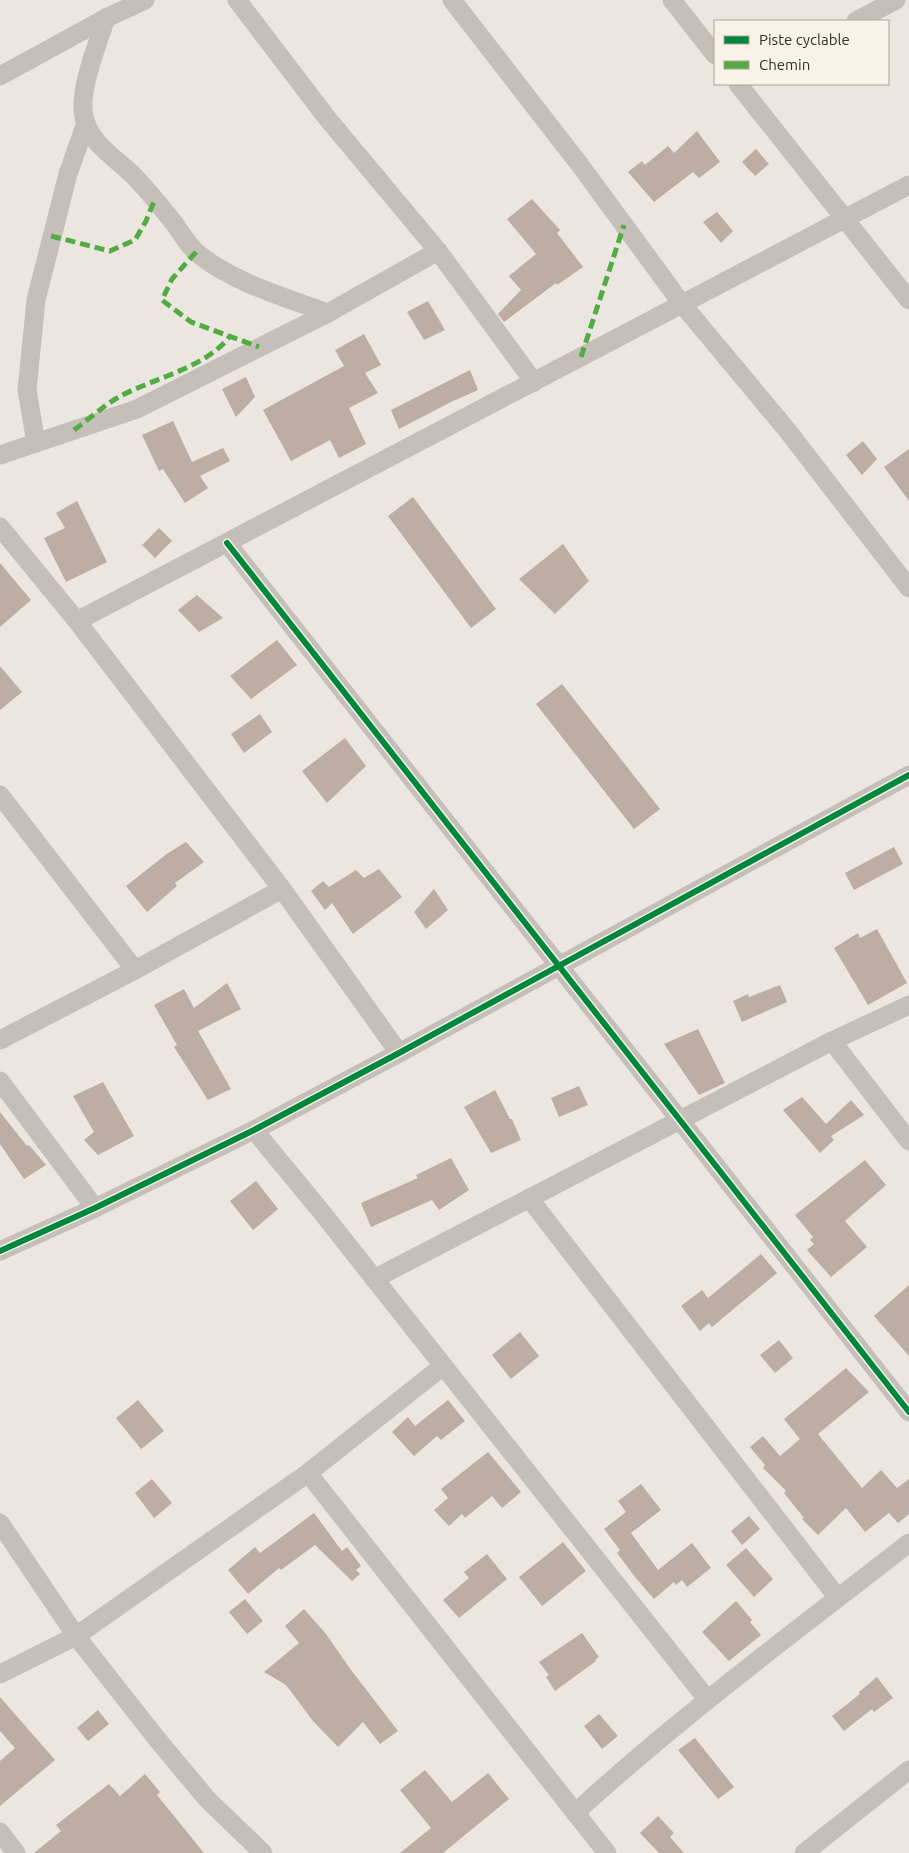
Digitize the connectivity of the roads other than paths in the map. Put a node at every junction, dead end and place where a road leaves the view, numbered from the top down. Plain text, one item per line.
1 (145, 0) edge
2 (237, 0) edge
3 (452, 0) edge
4 (672, 0) edge
5 (896, 0) edge
6 (106, 18) junction
7 (858, 20) edge
8 (714, 54) edge
9 (0, 76) edge
10 (739, 85) edge
11 (86, 123) junction
12 (909, 185) edge
13 (844, 220) junction
14 (438, 251) junction
15 (909, 300) edge
16 (682, 304) junction
17 (328, 313) junction
18 (534, 382) junction
19 (36, 443) junction
20 (0, 455) edge
21 (0, 527) edge
22 (227, 543) junction
23 (905, 577) edge
24 (77, 621) junction
25 (909, 775) edge
26 (0, 795) edge
27 (282, 889) junction
28 (557, 966) junction
29 (136, 970) junction
30 (909, 1004) edge
31 (0, 1040) edge
32 (832, 1041) junction
33 (398, 1053) junction
34 (0, 1081) edge
35 (680, 1121) junction
36 (254, 1130) junction
37 (909, 1141) edge
38 (529, 1198) junction
39 (95, 1208) junction
40 (0, 1251) edge
41 (374, 1279) junction
42 (443, 1366) junction
43 (909, 1412) edge
44 (308, 1473) junction
45 (0, 1523) edge
46 (909, 1543) edge
47 (838, 1598) junction
48 (76, 1636) junction
49 (0, 1674) edge
50 (707, 1699) junction
51 (909, 1770) edge
52 (575, 1813) junction
53 (0, 1832) edge
54 (16, 1853) edge
55 (263, 1853) edge
56 (607, 1853) edge
57 (804, 1853) edge

1 - 6 street
2 - 14 street
3 - 16 street
4 - 8 street
5 - 7 street
6 - 9 street
6 - 11 street
10 - 13 street
11 - 17 street
11 - 19 street
12 - 13 street
13 - 15 street
13 - 16 street
14 - 17 street
14 - 18 street
16 - 18 street
16 - 23 street
17 - 19 street
18 - 22 street
19 - 20 street
21 - 24 street
22 - 24 street
22 - 28 street
24 - 27 street
25 - 28 street
26 - 29 street
27 - 29 street
27 - 33 street
28 - 33 street
28 - 35 street
29 - 31 street
30 - 32 street
32 - 35 street
32 - 37 street
33 - 36 street
34 - 39 street
35 - 38 street
35 - 43 street
36 - 39 street
36 - 41 street
38 - 41 street
38 - 47 street
39 - 40 street
41 - 42 street
42 - 44 street
42 - 50 street
44 - 48 street
44 - 52 street
45 - 48 street
46 - 47 street
47 - 50 street
48 - 49 street
48 - 55 street
50 - 52 street
51 - 57 street
52 - 56 street
53 - 54 street

